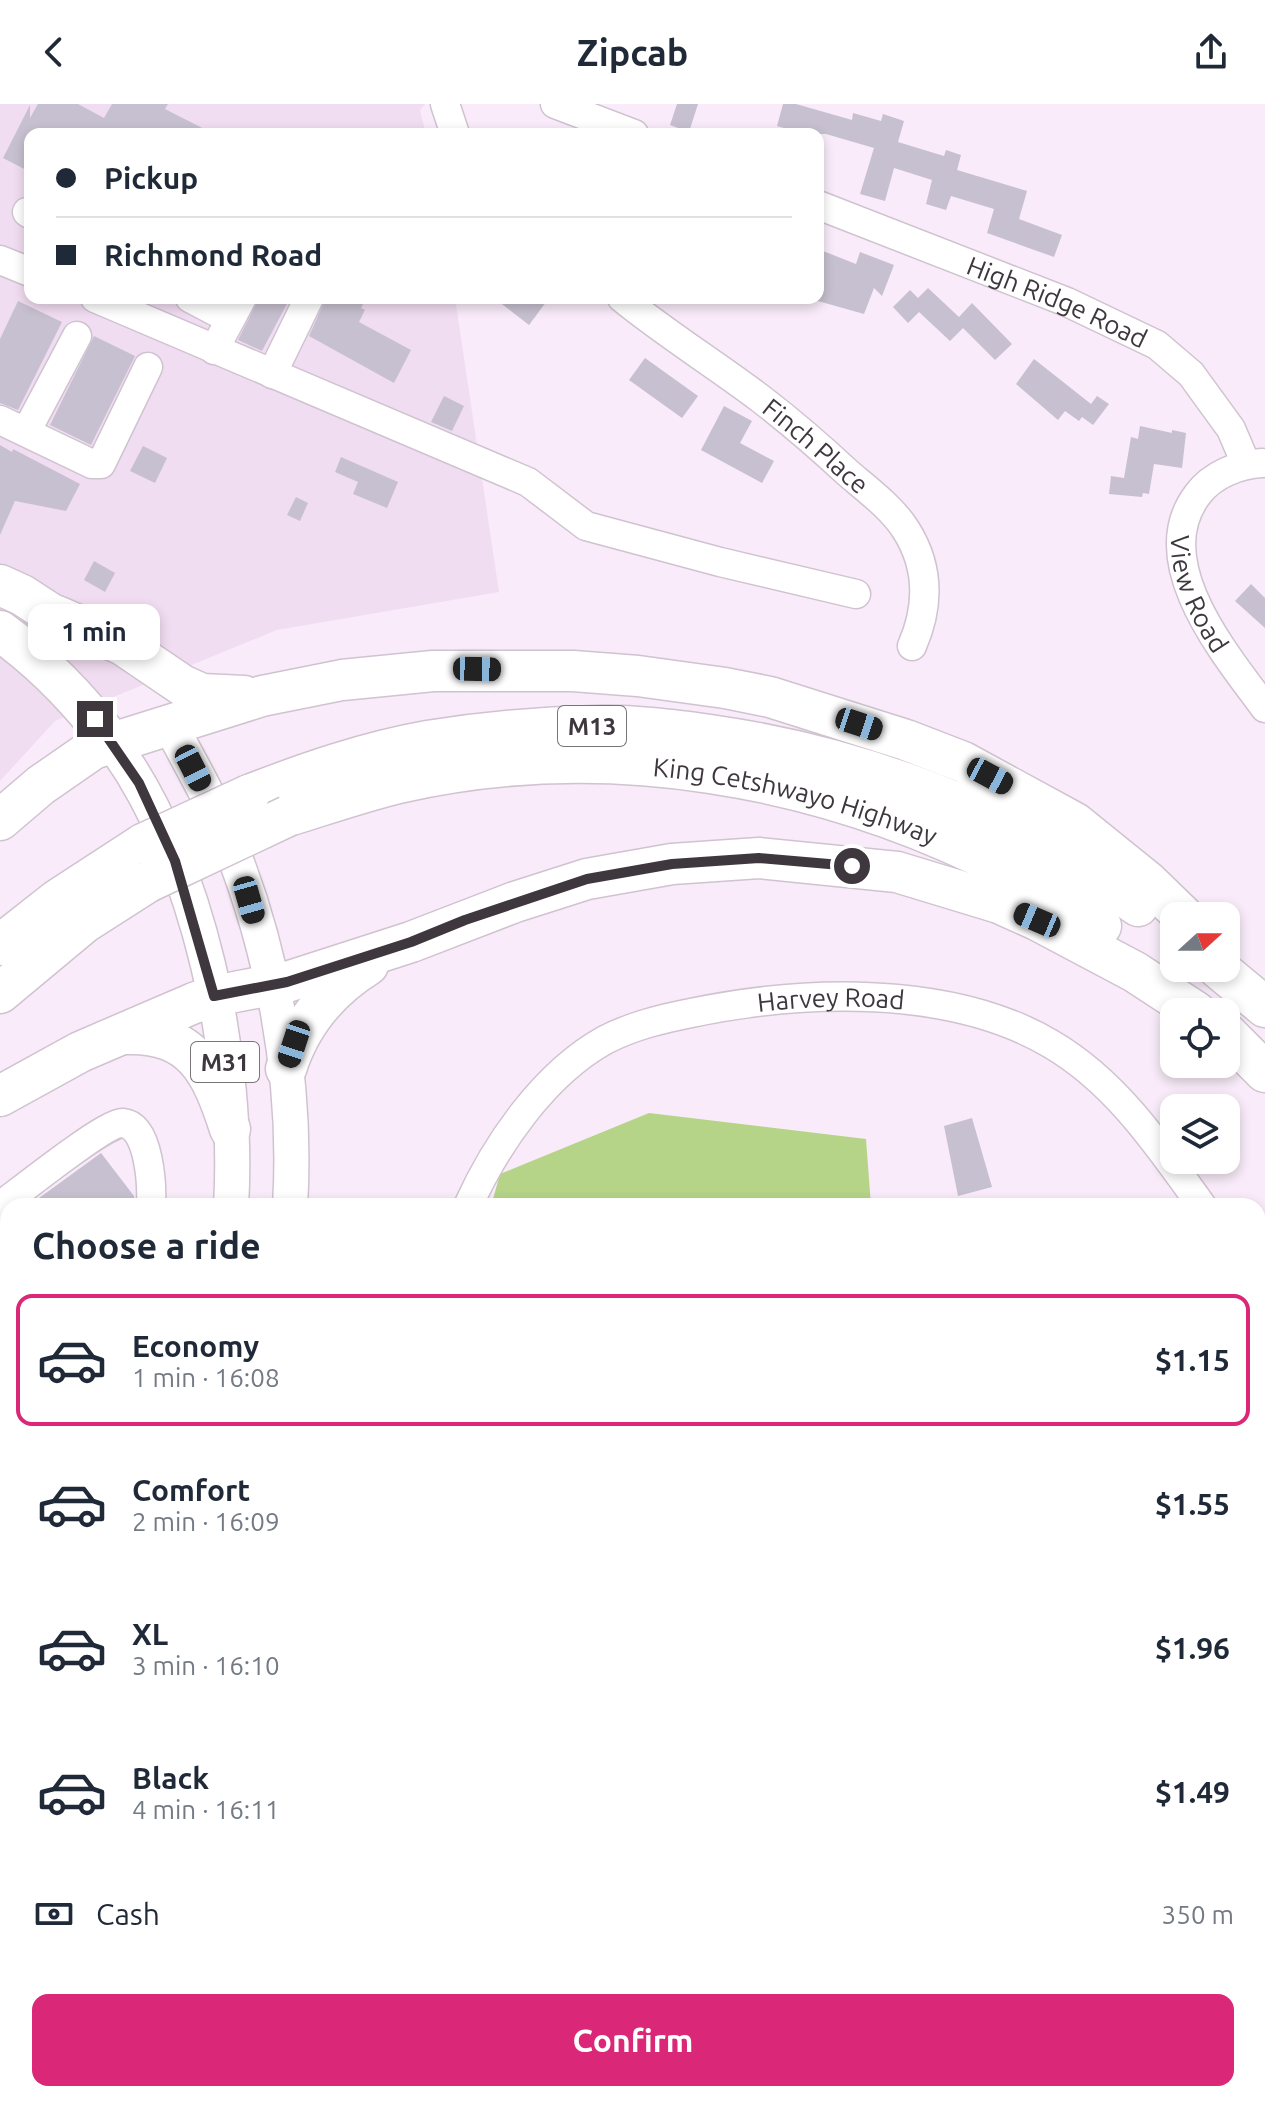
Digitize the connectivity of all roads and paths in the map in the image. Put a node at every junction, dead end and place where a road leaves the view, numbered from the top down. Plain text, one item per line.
1 (445, 104) edge
2 (555, 104) edge
3 (453, 128) edge
4 (618, 128) edge
5 (824, 207) edge
6 (0, 260) edge
7 (24, 270) edge
8 (109, 304) edge
9 (306, 304) edge
10 (629, 304) edge
11 (236, 308) edge
12 (77, 336) dead end
13 (214, 350) junction
14 (148, 367) dead end
15 (272, 374) junction
16 (0, 420) edge
17 (26, 432) junction
18 (1256, 463) edge
19 (0, 585) edge
20 (856, 594) dead end
21 (57, 616) junction
22 (0, 631) edge
23 (912, 646) dead end
24 (50, 670) junction
25 (262, 696) junction
26 (1265, 708) edge
27 (170, 725) junction
28 (113, 744) junction
29 (41, 785) junction
30 (0, 820) edge
31 (146, 863) junction
32 (1169, 902) edge
33 (1160, 923) edge
34 (411, 942) junction
35 (0, 945) edge
36 (1240, 972) edge
37 (1235, 982) edge
38 (272, 986) junction
39 (0, 993) edge
40 (214, 996) junction
41 (1265, 997) edge
42 (1174, 998) edge
43 (1190, 998) edge
44 (1265, 1007) edge
45 (127, 1034) junction
46 (1240, 1047) edge
47 (286, 1069) junction
48 (1265, 1072) edge
49 (0, 1096) edge
50 (230, 1129) junction
51 (11, 1198) edge
52 (151, 1198) edge
53 (231, 1198) edge
54 (290, 1198) edge
55 (472, 1198) edge
56 (1196, 1198) edge
57 (0, 1332) edge
58 (0, 1343) edge
59 (1158, 2102) edge
60 (1182, 2102) edge

1 - 3 street
2 - 4 street
5 - 18 street, High Ridge Road
6 - 7 street
8 - 13 street
9 - 15 street
10 - 23 street, Finch Place
11 - 13 street
12 - 17 street
13 - 15 street
14 - 17 street
15 - 20 street
16 - 17 street
18 - 26 street, View Road
19 - 21 highway
21 - 25 highway
21 - 27 highway
22 - 24 highway
24 - 28 highway
24 - 29 highway
25 - 27 highway
25 - 32 highway
27 - 28 highway
27 - 38 main road
28 - 29 highway
28 - 40 main road
29 - 30 highway
31 - 33 highway, King Cetshwayo Highway / M13, bridge
31 - 35 highway, M13
31 - 39 highway, M13
31 - 43 highway, King Cetshwayo Highway / M13, bridge
34 - 38 highway
34 - 42 highway
34 - 47 highway
36 - 41 highway
37 - 44 highway
38 - 40 highway
38 - 47 main road, M31
40 - 45 highway
40 - 50 main road, M31
45 - 49 highway
45 - 50 highway
46 - 48 highway
47 - 54 main road, M31
50 - 53 main road, M31
51 - 52 street
55 - 56 street, Harvey Road
57 - 58 street
59 - 60 street

